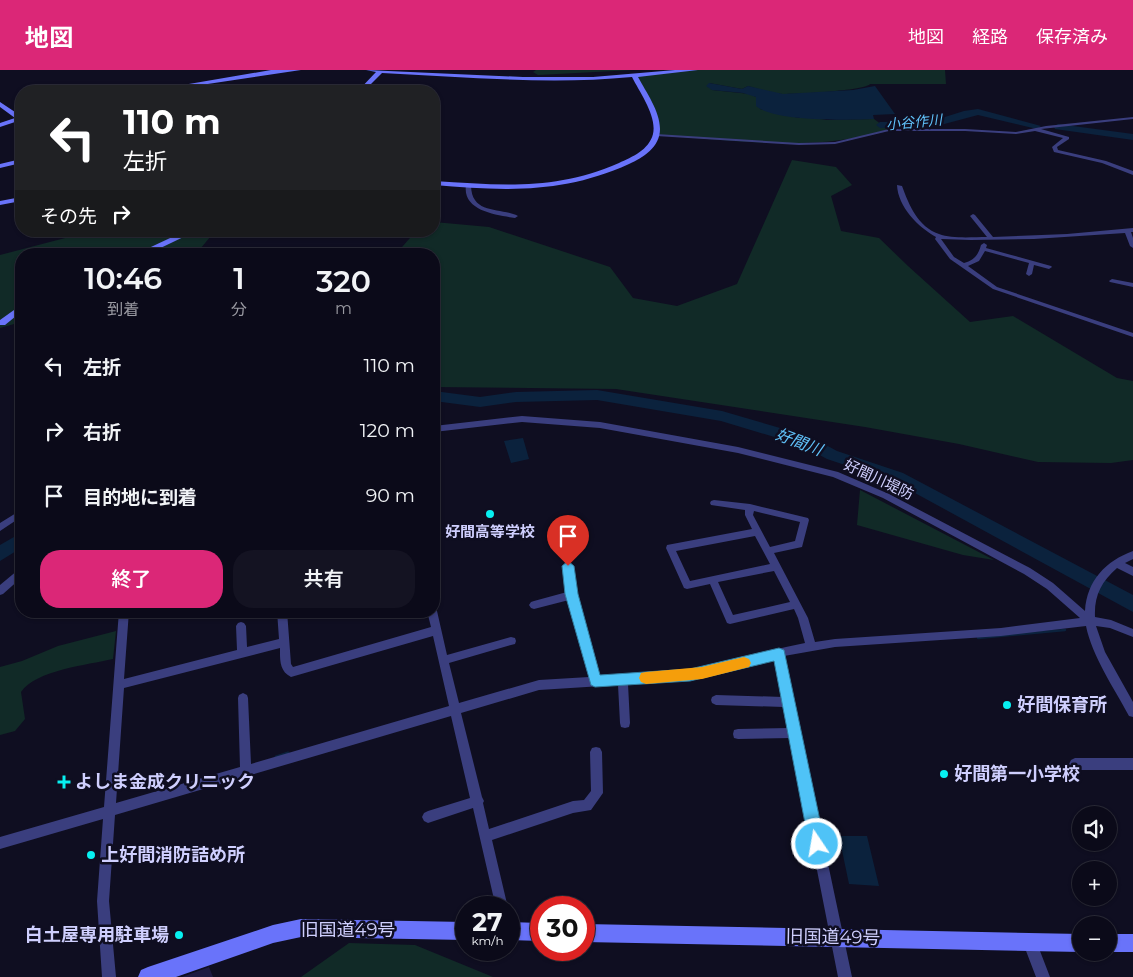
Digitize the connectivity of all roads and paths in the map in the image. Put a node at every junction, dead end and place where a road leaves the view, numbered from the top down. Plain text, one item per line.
1 (298, 70) edge
2 (369, 70) edge
3 (380, 70) edge
4 (696, 70) edge
5 (634, 75) junction
6 (189, 85) edge
7 (366, 85) edge
8 (0, 104) edge
9 (15, 114) edge
10 (1133, 118) edge
11 (15, 120) edge
12 (0, 125) edge
13 (1034, 129) junction
14 (656, 135) junction
15 (15, 163) edge
16 (0, 166) edge
17 (1133, 173) edge
18 (440, 184) edge
19 (468, 186) junction
20 (899, 186) dead end
21 (15, 200) edge
22 (0, 203) edge
23 (15, 208) edge
24 (0, 210) edge
25 (516, 216) dead end
26 (973, 216) dead end
27 (1130, 231) edge
28 (178, 237) edge
29 (939, 237) junction
30 (988, 237) junction
31 (1133, 246) edge
32 (154, 248) edge
33 (983, 249) junction
34 (1032, 262) junction
35 (962, 266) junction
36 (1049, 266) dead end
37 (1029, 274) dead end
38 (1112, 281) dead end
39 (1133, 285) edge
40 (15, 312) edge
41 (1, 323) edge
42 (1133, 335) edge
43 (440, 428) edge
44 (714, 503) dead end
45 (750, 507) junction
46 (15, 517) edge
47 (0, 528) edge
48 (757, 532) junction
49 (767, 551) junction
50 (1133, 555) edge
51 (1116, 563) junction
52 (568, 566) dead end
53 (775, 567) junction
54 (1133, 572) edge
55 (15, 578) edge
56 (713, 581) junction
57 (0, 591) edge
58 (572, 594) junction
59 (534, 605) dead end
60 (796, 605) junction
61 (1090, 617) junction
62 (123, 618) edge
63 (283, 618) edge
64 (434, 618) edge
65 (241, 626) dead end
66 (437, 630) junction
67 (1133, 633) edge
68 (511, 641) dead end
69 (281, 643) dead end
70 (810, 646) junction
71 (242, 653) junction
72 (779, 654) junction
73 (444, 660) junction
74 (595, 679) junction
75 (623, 679) junction
76 (118, 686) junction
77 (243, 698) dead end
78 (716, 700) dead end
79 (788, 702) junction
80 (456, 708) junction
81 (1133, 712) edge
82 (625, 723) dead end
83 (794, 733) junction
84 (738, 734) dead end
85 (596, 752) dead end
86 (1075, 764) dead end
87 (1133, 764) edge
88 (246, 770) junction
89 (478, 801) junction
90 (108, 812) junction
91 (428, 817) dead end
92 (486, 836) junction
93 (0, 843) edge
94 (499, 896) edge
95 (455, 931) edge
96 (595, 933) edge
97 (837, 937) junction
98 (1030, 943) junction
99 (1072, 943) edge
100 (1117, 943) edge
101 (1133, 943) edge
102 (110, 977) edge
103 (148, 977) edge
104 (845, 977) edge
105 (1043, 977) edge

1 - 6 street
2 - 3 street
3 - 5 street
3 - 7 street
4 - 5 street
5 - 14 street
8 - 9 street
10 - 13 street
11 - 12 street
13 - 14 street
13 - 17 street
14 - 19 street
15 - 16 street
18 - 19 street
19 - 25 street
20 - 29 street
21 - 22 street
23 - 24 street
26 - 30 street
27 - 30 street
27 - 31 street
28 - 32 street
29 - 30 street
29 - 35 street
30 - 33 street
33 - 34 street
33 - 35 street
34 - 36 street
34 - 37 street
35 - 42 street
38 - 39 street
40 - 41 street
43 - 61 street, 好間川堤防
44 - 45 street
45 - 48 street
45 - 49 street
46 - 47 street
48 - 49 street
48 - 56 street
49 - 53 street
50 - 51 street
51 - 54 street
51 - 61 street
52 - 58 street
53 - 56 street
53 - 60 street
55 - 57 street
56 - 60 street
58 - 59 street
58 - 74 street
60 - 70 street
61 - 67 street
61 - 70 street
61 - 81 street
62 - 76 street
63 - 66 street
64 - 66 street
65 - 71 street
66 - 73 street
68 - 73 street
69 - 71 street
70 - 72 street
71 - 76 street
72 - 75 street
72 - 79 street
73 - 80 street
74 - 75 street
74 - 80 street
75 - 82 street
76 - 90 street
77 - 88 street
78 - 79 street
79 - 83 street
80 - 88 street
80 - 89 street
83 - 84 street
83 - 97 street
85 - 92 street
86 - 87 street
88 - 90 street
89 - 91 street
89 - 92 street
90 - 93 street
90 - 102 street
92 - 94 street
95 - 103 street, 旧国道49号
96 - 97 street, 旧国道49号
97 - 98 street, 旧国道49号
97 - 104 street
98 - 99 street, 旧国道49号
98 - 105 street
100 - 101 street

